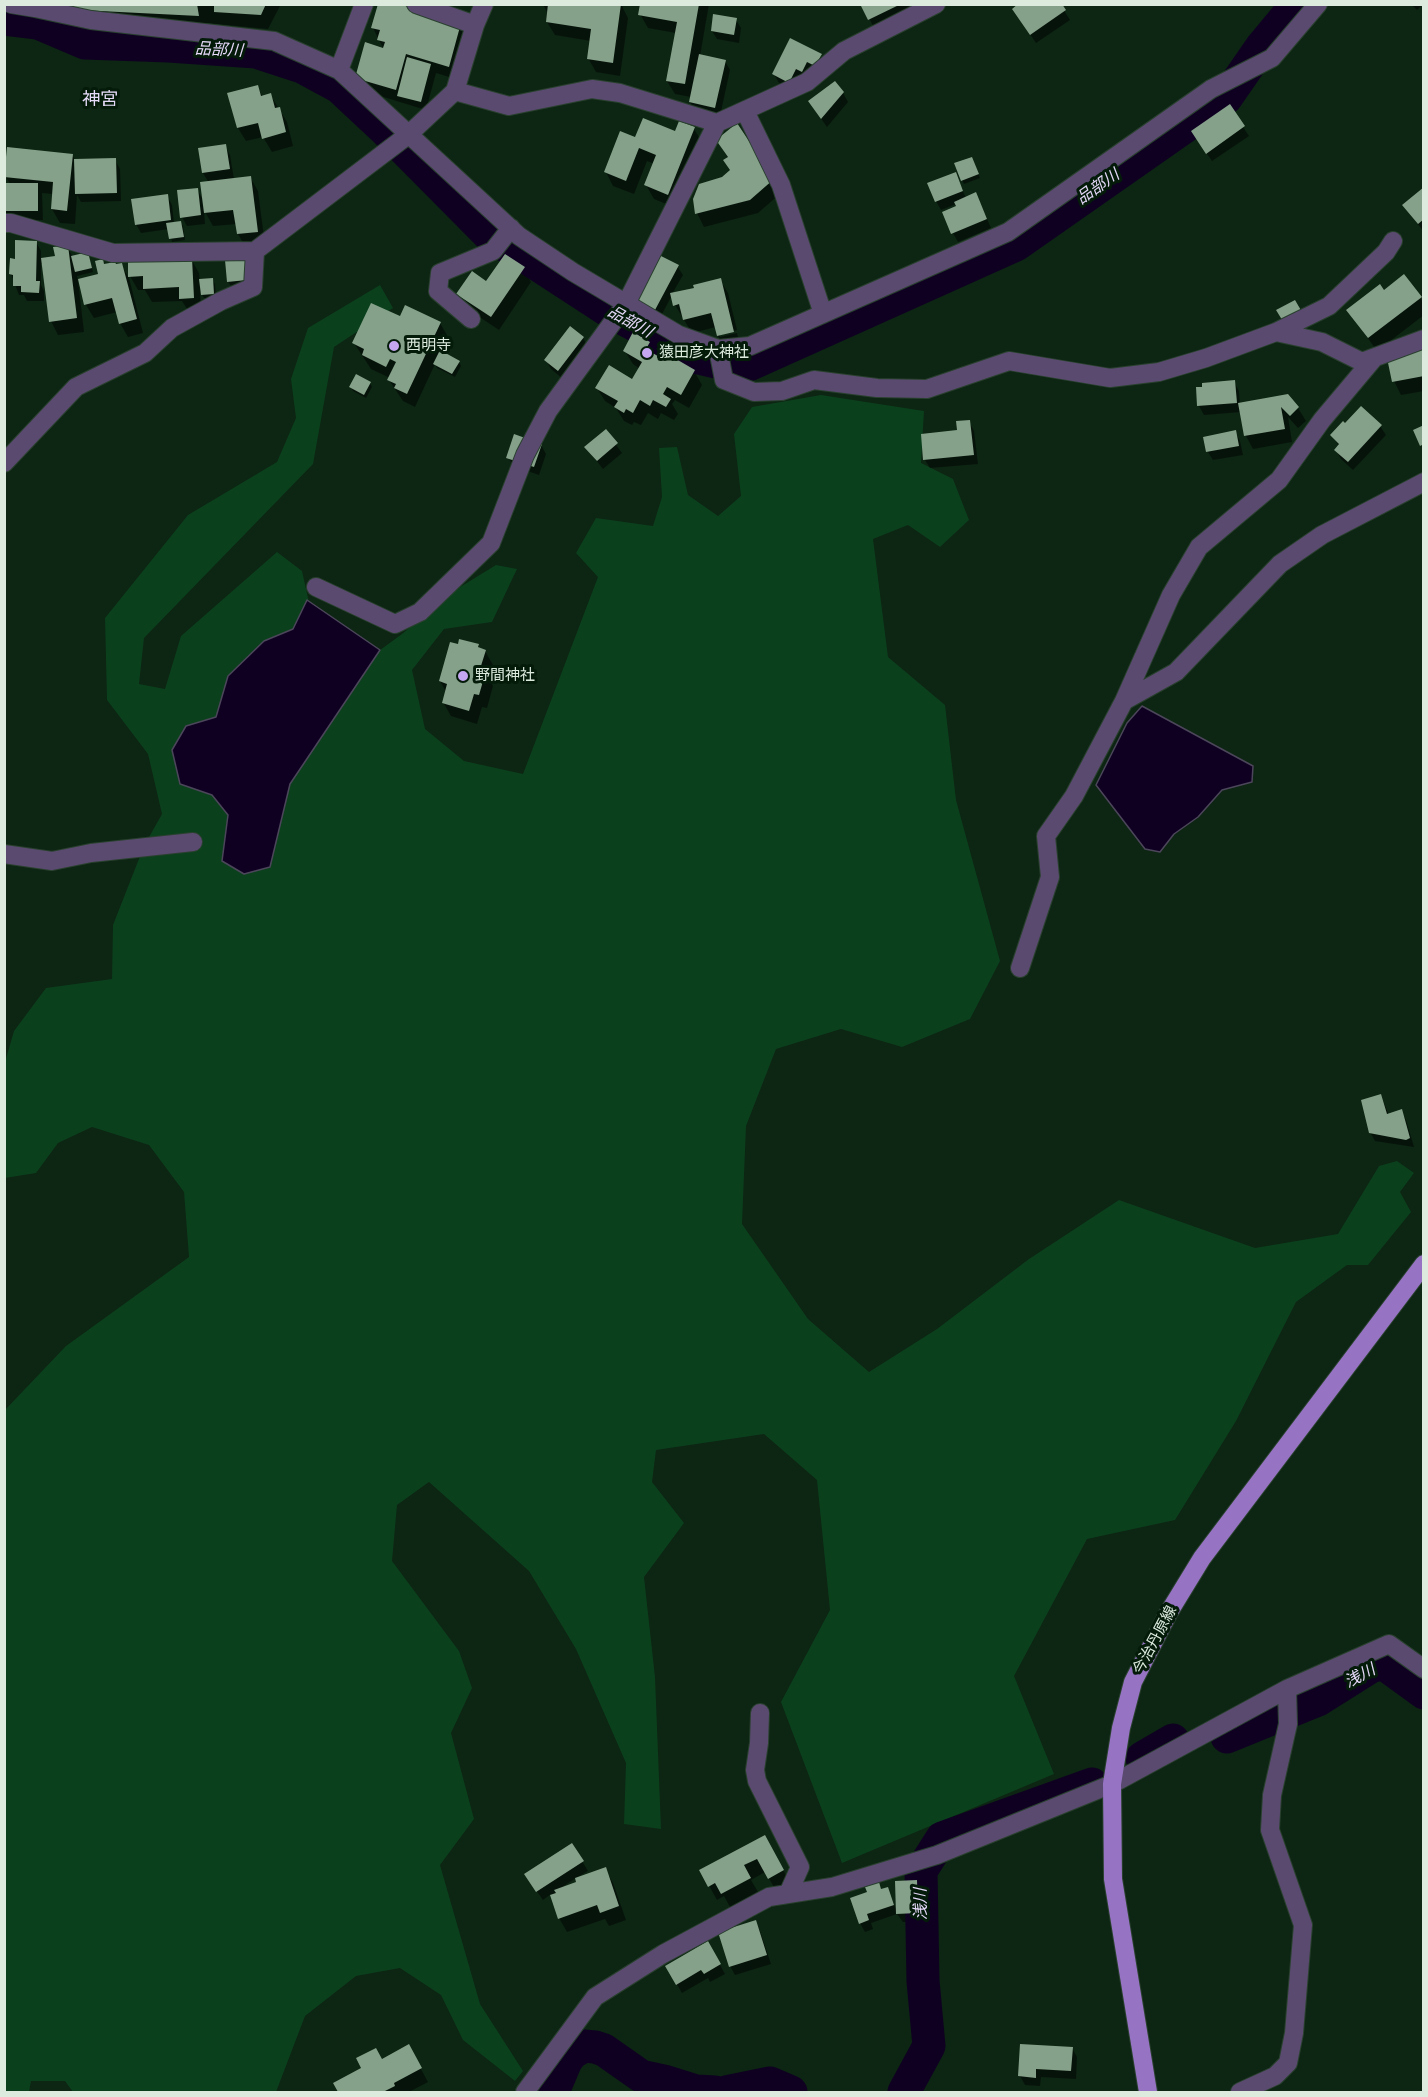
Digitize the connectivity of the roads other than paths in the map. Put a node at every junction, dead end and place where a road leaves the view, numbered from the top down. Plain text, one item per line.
1 (10, 4) edge
2 (364, 4) edge
3 (416, 4) edge
4 (484, 4) edge
5 (936, 4) edge
6 (1318, 4) edge
7 (475, 25) junction
8 (339, 70) junction
9 (455, 91) junction
10 (745, 111) junction
11 (717, 123) junction
12 (408, 135) junction
13 (4, 223) edge
14 (511, 228) junction
15 (1393, 241) dead end
16 (255, 251) junction
17 (626, 304) junction
18 (823, 314) junction
19 (471, 319) dead end
20 (1276, 332) junction
21 (1424, 339) edge
22 (718, 349) junction
23 (1375, 357) junction
24 (4, 463) edge
25 (1424, 482) edge
26 (316, 587) dead end
27 (1124, 701) junction
28 (193, 842) dead end
29 (4, 854) edge
30 (1020, 968) dead end
31 (1424, 1264) edge
32 (1424, 1669) edge
33 (1287, 1689) junction
34 (760, 1713) dead end
35 (1112, 1784) junction
36 (788, 1894) junction
37 (525, 2092) edge
38 (1148, 2092) edge
39 (1240, 2092) edge

1 - 8 street
2 - 8 street
3 - 7 street
4 - 7 street
5 - 10 street
6 - 18 street
7 - 9 street
8 - 12 street
9 - 11 street
9 - 12 street
10 - 11 street
10 - 18 street
11 - 17 street
12 - 14 street
12 - 16 street
13 - 16 street
14 - 17 street
14 - 19 street
15 - 20 street
16 - 24 street
17 - 22 street
17 - 26 street
18 - 22 street
20 - 22 street
20 - 23 street
21 - 23 street
23 - 27 street
25 - 27 street
27 - 30 street
28 - 29 street
31 - 35 main road, 今治丹原線
32 - 33 street
33 - 35 street
33 - 39 street
34 - 36 street
35 - 36 street
35 - 38 main road, 今治丹原線
36 - 37 street

